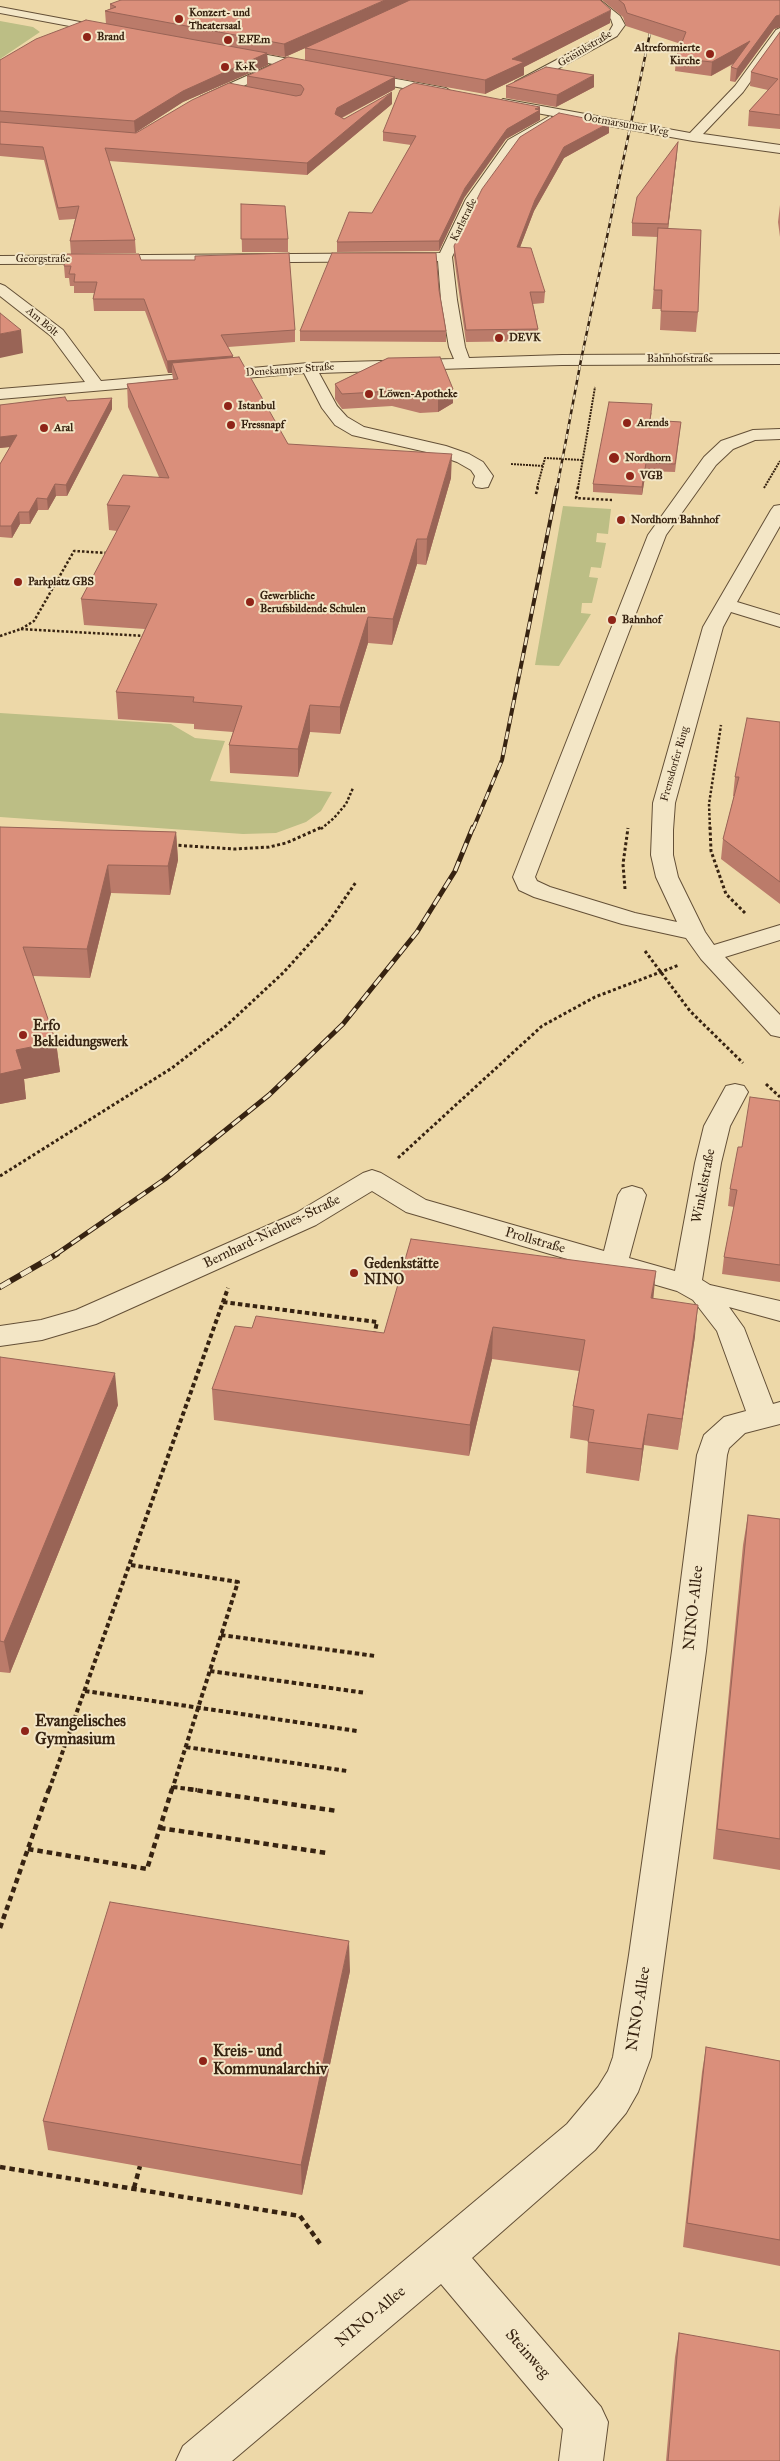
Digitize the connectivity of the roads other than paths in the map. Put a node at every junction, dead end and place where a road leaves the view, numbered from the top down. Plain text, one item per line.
1 (18, 0) edge
2 (592, 0) edge
3 (0, 8) edge
4 (72, 24) junction
5 (121, 32) edge
6 (780, 32) edge
7 (56, 33) edge
8 (217, 50) edge
9 (303, 54) edge
10 (285, 62) junction
11 (331, 71) edge
12 (349, 74) edge
13 (413, 86) junction
14 (227, 89) junction
15 (254, 94) edge
16 (460, 95) edge
17 (396, 96) edge
18 (487, 100) joint
19 (196, 104) edge
20 (562, 114) junction
21 (693, 138) junction
22 (780, 150) edge
23 (445, 257) junction
24 (0, 260) edge
25 (0, 289) edge
26 (780, 350) edge
27 (697, 359) junction
28 (780, 359) edge
29 (580, 360) joint
30 (463, 362) junction
31 (309, 368) junction
32 (780, 374) edge
33 (96, 385) junction
34 (0, 394) edge
35 (780, 434) edge
36 (482, 483) dead end
37 (780, 510) edge
38 (725, 604) junction
39 (780, 620) edge
40 (694, 933) junction
41 (774, 934) edge
42 (709, 954) junction
43 (780, 1030) edge
44 (735, 1092) dead end
45 (372, 1179) joint
46 (632, 1195) dead end
47 (614, 1264) junction
48 (695, 1289) junction
49 (780, 1311) edge
50 (0, 1336) edge
51 (772, 1415) edge
52 (443, 2256) junction
53 (198, 2461) edge
54 (581, 2461) edge

1 - 3 street
2 - 18 street, Geisinkstraße
3 - 4 street
4 - 5 street
4 - 7 street
6 - 21 street
8 - 10 street
9 - 10 street
10 - 11 street
10 - 14 street
12 - 13 street
13 - 16 street
13 - 17 street
14 - 15 street
14 - 19 street
18 - 20 street, Ootmarsumer Weg
20 - 21 street, Ootmarsumer Weg
20 - 23 street, Karlstraße
21 - 22 street, Ootmarsumer Weg
23 - 24 street, Georgstraße
23 - 30 street, Karlstraße
25 - 33 street, Am Bölt
26 - 27 street
27 - 28 street, Bahnhofstraße
27 - 29 street, Bahnhofstraße
27 - 32 street
29 - 30 street, Denekamper Straße
30 - 31 street, Denekamper Straße
31 - 33 street, Denekamper Straße
31 - 36 street
33 - 34 street, Denekamper Straße
35 - 40 street
37 - 38 street, Frensdorfer Ring
38 - 39 street
38 - 40 street, Frensdorfer Ring
40 - 42 street, Frensdorfer Ring
41 - 42 street
42 - 43 street, Frensdorfer Ring
44 - 48 street, Winkelstraße
45 - 47 street, Prollstraße
45 - 50 street, Bernhard-Niehues-Straße
46 - 47 street
47 - 48 street, Prollstraße
48 - 49 street, Prollstraße
48 - 51 street
51 - 52 street, NINO-Allee
52 - 53 street, NINO-Allee
52 - 54 street, Steinweg

